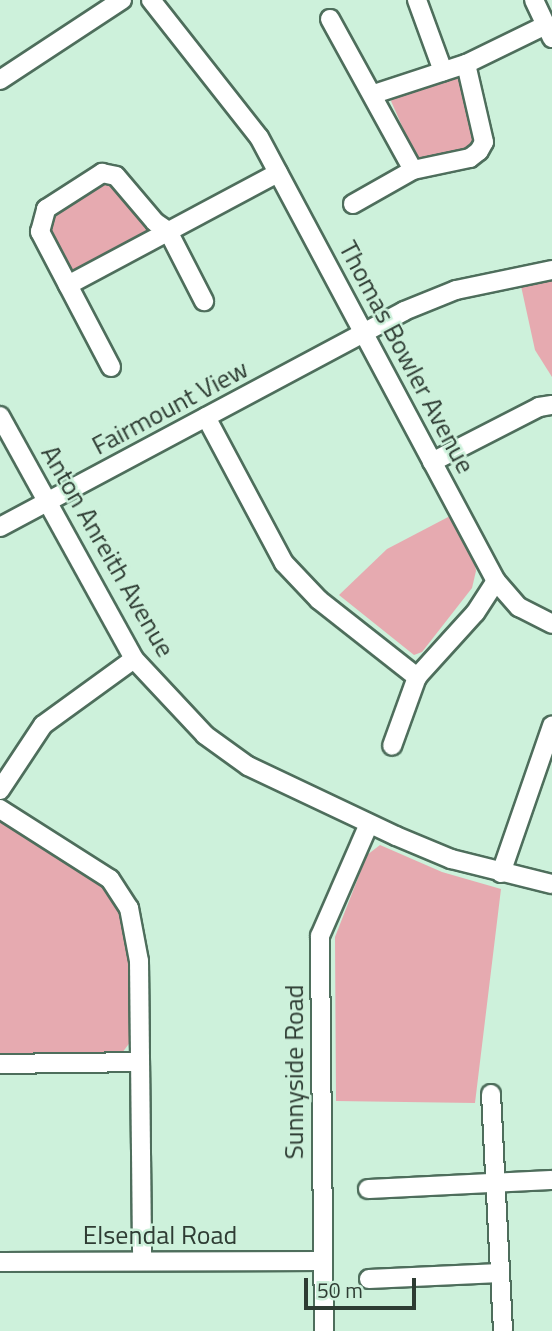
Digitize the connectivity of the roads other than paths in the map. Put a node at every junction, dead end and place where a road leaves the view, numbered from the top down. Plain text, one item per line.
1 (122, 0) edge
2 (151, 0) edge
3 (417, 0) edge
4 (534, 0) edge
5 (330, 19) dead end
6 (549, 32) edge
7 (466, 64) junction
8 (443, 71) junction
9 (0, 80) edge
10 (374, 94) junction
11 (413, 170) junction
12 (278, 173) junction
13 (353, 204) dead end
14 (168, 231) junction
15 (552, 270) edge
16 (68, 285) junction
17 (204, 302) dead end
18 (364, 334) junction
19 (111, 367) dead end
20 (552, 405) edge
21 (0, 416) edge
22 (206, 417) junction
23 (432, 462) junction
24 (48, 502) junction
25 (0, 527) edge
26 (496, 581) junction
27 (552, 624) edge
28 (134, 659) junction
29 (417, 677) junction
30 (551, 732) edge
31 (392, 746) dead end
32 (0, 790) edge
33 (0, 809) edge
34 (369, 824) junction
35 (501, 873) junction
36 (552, 884) edge
37 (139, 1062) junction
38 (0, 1064) edge
39 (491, 1094) dead end
40 (552, 1180) edge
41 (498, 1183) junction
42 (368, 1189) dead end
43 (142, 1261) junction
44 (321, 1261) junction
45 (0, 1262) edge
46 (500, 1273) junction
47 (369, 1279) dead end
48 (324, 1331) edge
49 (503, 1331) edge

1 - 9 street
2 - 12 street, Thomas Bowler Avenue
3 - 8 street
4 - 6 street
5 - 10 street
6 - 7 street
7 - 8 street
7 - 11 street
8 - 10 street
10 - 11 street
11 - 13 street
12 - 14 street
12 - 18 street, Thomas Bowler Avenue
14 - 16 street
14 - 16 street
14 - 17 street
15 - 18 street, Fairmount View
16 - 19 street
18 - 22 street, Fairmount View
18 - 23 street, Thomas Bowler Avenue
20 - 23 street
21 - 24 street, Anton Anreith Avenue
22 - 24 street, Fairmount View
22 - 29 street
23 - 26 street, Thomas Bowler Avenue
24 - 25 street, Fairmount View
24 - 28 street, Anton Anreith Avenue
26 - 27 street, Thomas Bowler Avenue
26 - 29 street
28 - 32 street
28 - 34 street, Anton Anreith Avenue
29 - 31 street
30 - 35 street
33 - 37 street
34 - 35 street, Anton Anreith Avenue
34 - 44 street, Sunnyside Road
35 - 36 street, Anton Anreith Avenue
37 - 38 street
37 - 43 street
39 - 41 street
40 - 41 street
41 - 42 street
41 - 46 street
43 - 44 street, Elsendal Road
43 - 45 street, Elsendal Road
44 - 48 street, Sunnyside Road
46 - 47 street
46 - 49 street

